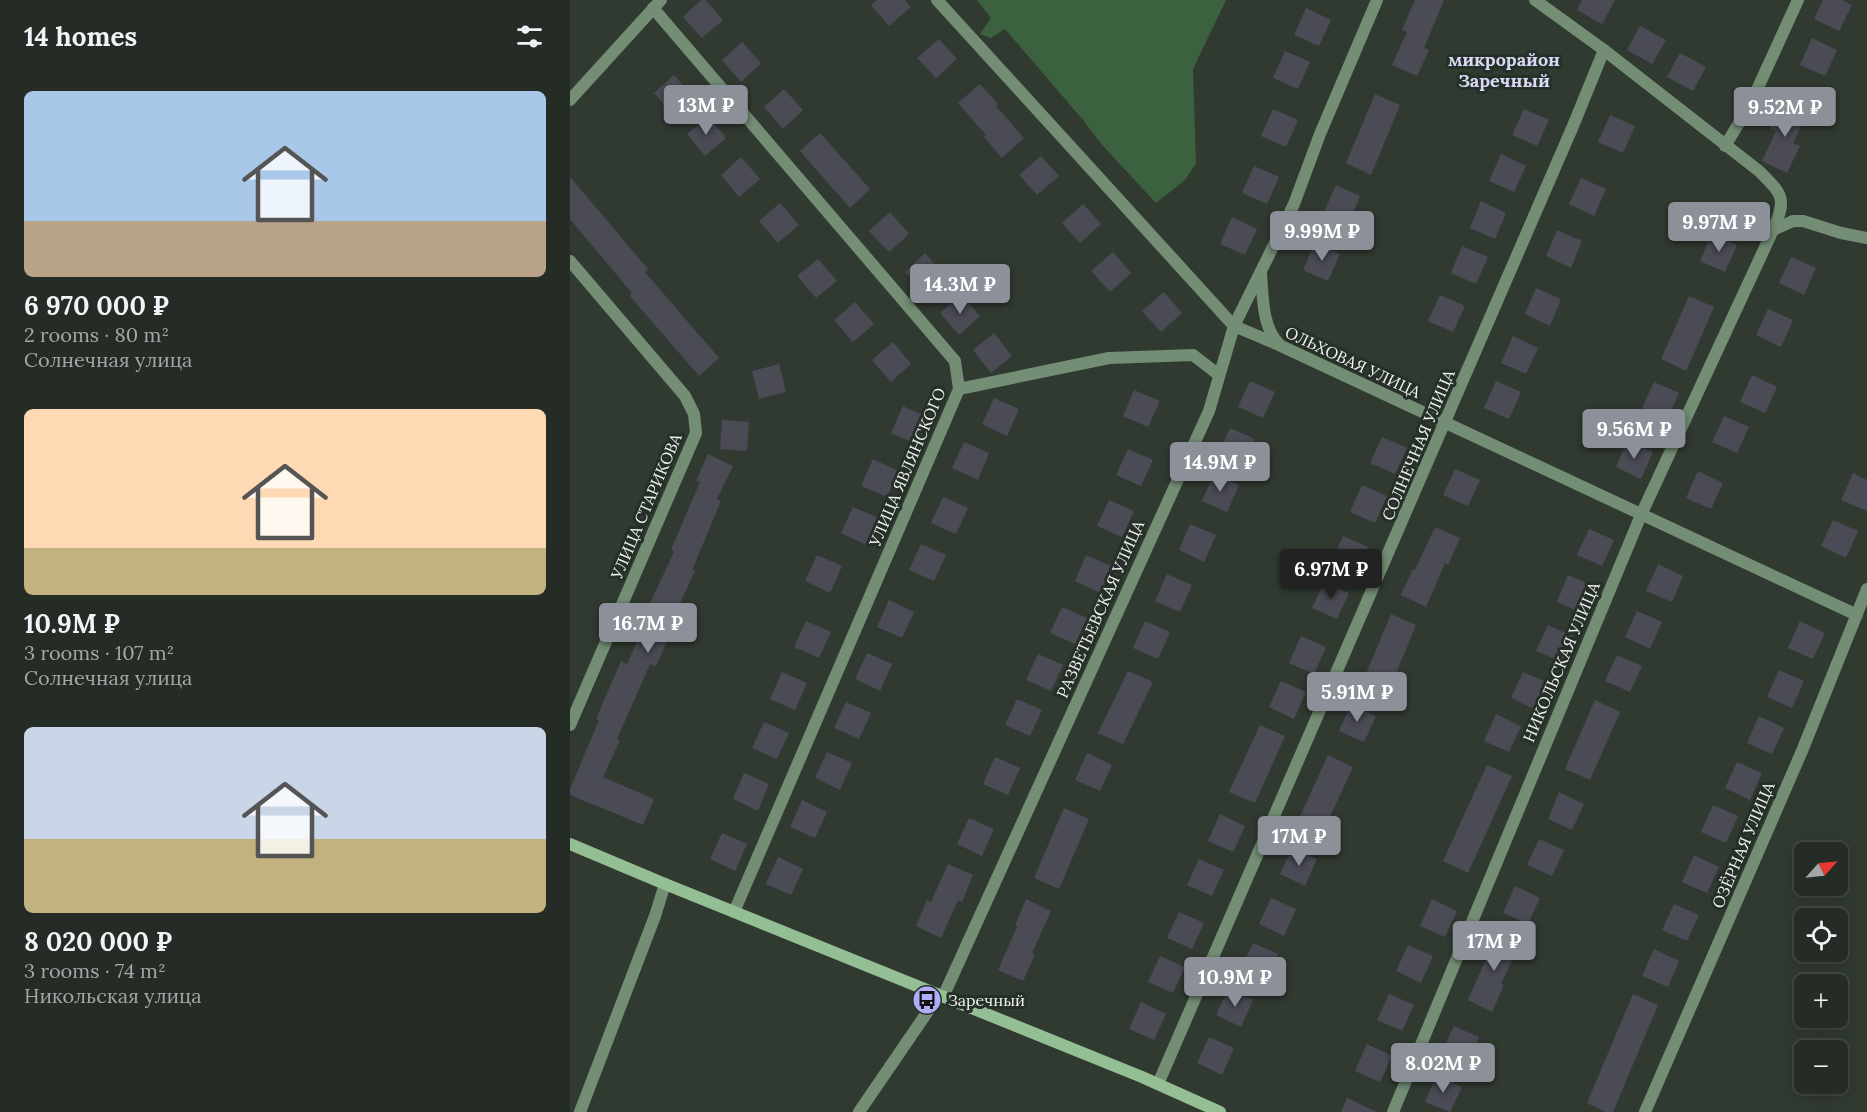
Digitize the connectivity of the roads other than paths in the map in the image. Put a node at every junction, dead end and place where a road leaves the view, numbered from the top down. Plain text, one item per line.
1 (937, 0) edge
2 (1377, 0) edge
3 (1535, 0) edge
4 (1798, 0) edge
5 (657, 4) edge
6 (1604, 50) junction
7 (570, 100) edge
8 (1725, 146) junction
9 (1773, 230) junction
10 (1867, 238) edge
11 (570, 261) edge
12 (1260, 274) junction
13 (1234, 326) junction
14 (1279, 345) junction
15 (1219, 375) junction
16 (959, 389) junction
17 (1445, 423) junction
18 (1641, 515) junction
19 (1867, 590) edge
20 (1857, 615) junction
21 (570, 725) edge
22 (570, 844) edge
23 (665, 884) junction
24 (734, 912) junction
25 (941, 996) junction
26 (1158, 1084) junction
27 (580, 1112) edge
28 (859, 1112) edge
29 (1220, 1112) edge
30 (1393, 1112) edge
31 (1646, 1112) edge

1 - 13 street, ОЛЬХОВАЯ УЛИЦА
2 - 12 street, РАЗВЕТЬЕВСКАЯ УЛИЦА
3 - 6 street, НИКОЛЬСКАЯ УЛИЦА
4 - 8 street
5 - 7 street
5 - 16 street, УЛИЦА ЯВЛЯНСКОГО
6 - 8 street, НИКОЛЬСКАЯ УЛИЦА
6 - 17 street, СОЛНЕЧНАЯ УЛИЦА
8 - 9 street, НИКОЛЬСКАЯ УЛИЦА
9 - 10 street
9 - 18 street, НИКОЛЬСКАЯ УЛИЦА
11 - 21 street, УЛИЦА СТАРИКОВА
12 - 13 street, РАЗВЕТЬЕВСКАЯ УЛИЦА
12 - 14 street
13 - 14 street, ОЛЬХОВАЯ УЛИЦА
13 - 15 street, РАЗВЕТЬЕВСКАЯ УЛИЦА
14 - 17 street, ОЛЬХОВАЯ УЛИЦА
15 - 16 street
15 - 25 street, РАЗВЕТЬЕВСКАЯ УЛИЦА
16 - 24 street, УЛИЦА ЯВЛЯНСКОГО
17 - 18 street, ОЛЬХОВАЯ УЛИЦА
17 - 26 street, СОЛНЕЧНАЯ УЛИЦА
18 - 20 street, ОЛЬХОВАЯ УЛИЦА
18 - 30 street, НИКОЛЬСКАЯ УЛИЦА
19 - 20 street, ОЗЁРНАЯ УЛИЦА
20 - 31 street, ОЗЁРНАЯ УЛИЦА
22 - 23 street
23 - 24 street
23 - 27 street
24 - 25 street
25 - 26 street
25 - 28 street, РАЗВЕТЬЕВСКАЯ УЛИЦА
26 - 29 street

